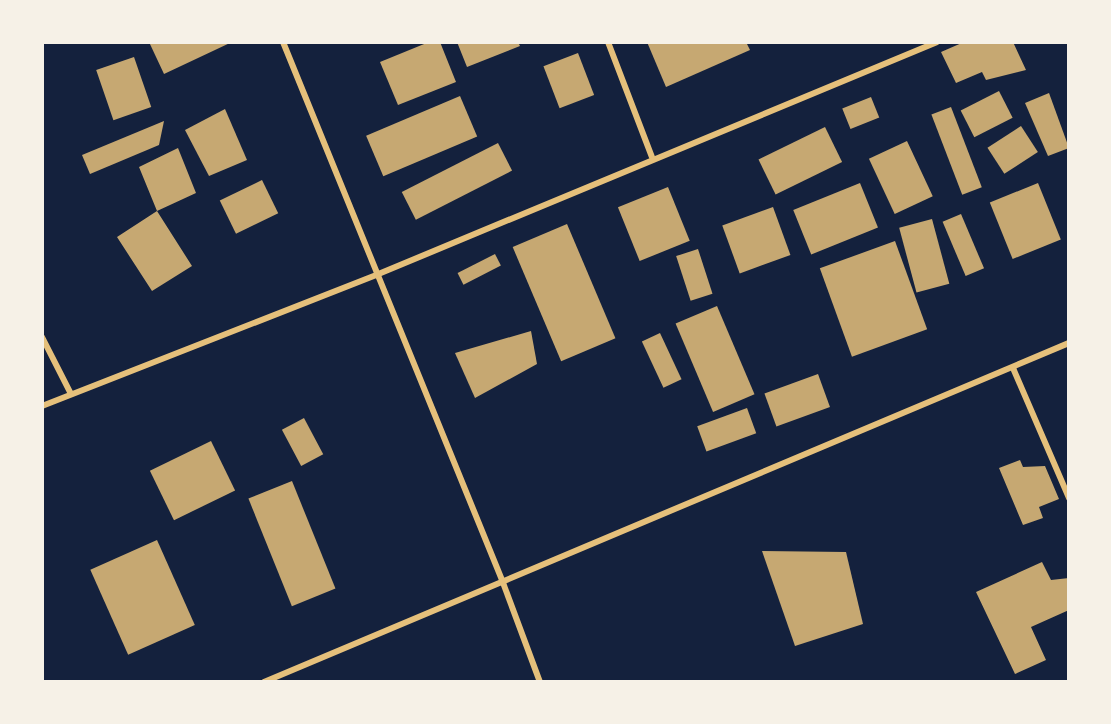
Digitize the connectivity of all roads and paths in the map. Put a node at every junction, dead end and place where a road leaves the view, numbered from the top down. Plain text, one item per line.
1 (283, 42) edge
2 (608, 42) edge
3 (937, 42) edge
4 (652, 157) junction
5 (376, 274) junction
6 (42, 337) edge
7 (1069, 343) edge
8 (1013, 368) junction
9 (71, 394) junction
10 (42, 406) edge
11 (1069, 498) edge
12 (502, 580) junction
13 (264, 682) edge
14 (540, 682) edge

1 - 5 street
2 - 4 street
3 - 4 street
4 - 5 street
5 - 9 street
5 - 12 street
6 - 9 street
7 - 8 street
8 - 11 street
8 - 12 street
9 - 10 street
12 - 13 street
12 - 14 street

